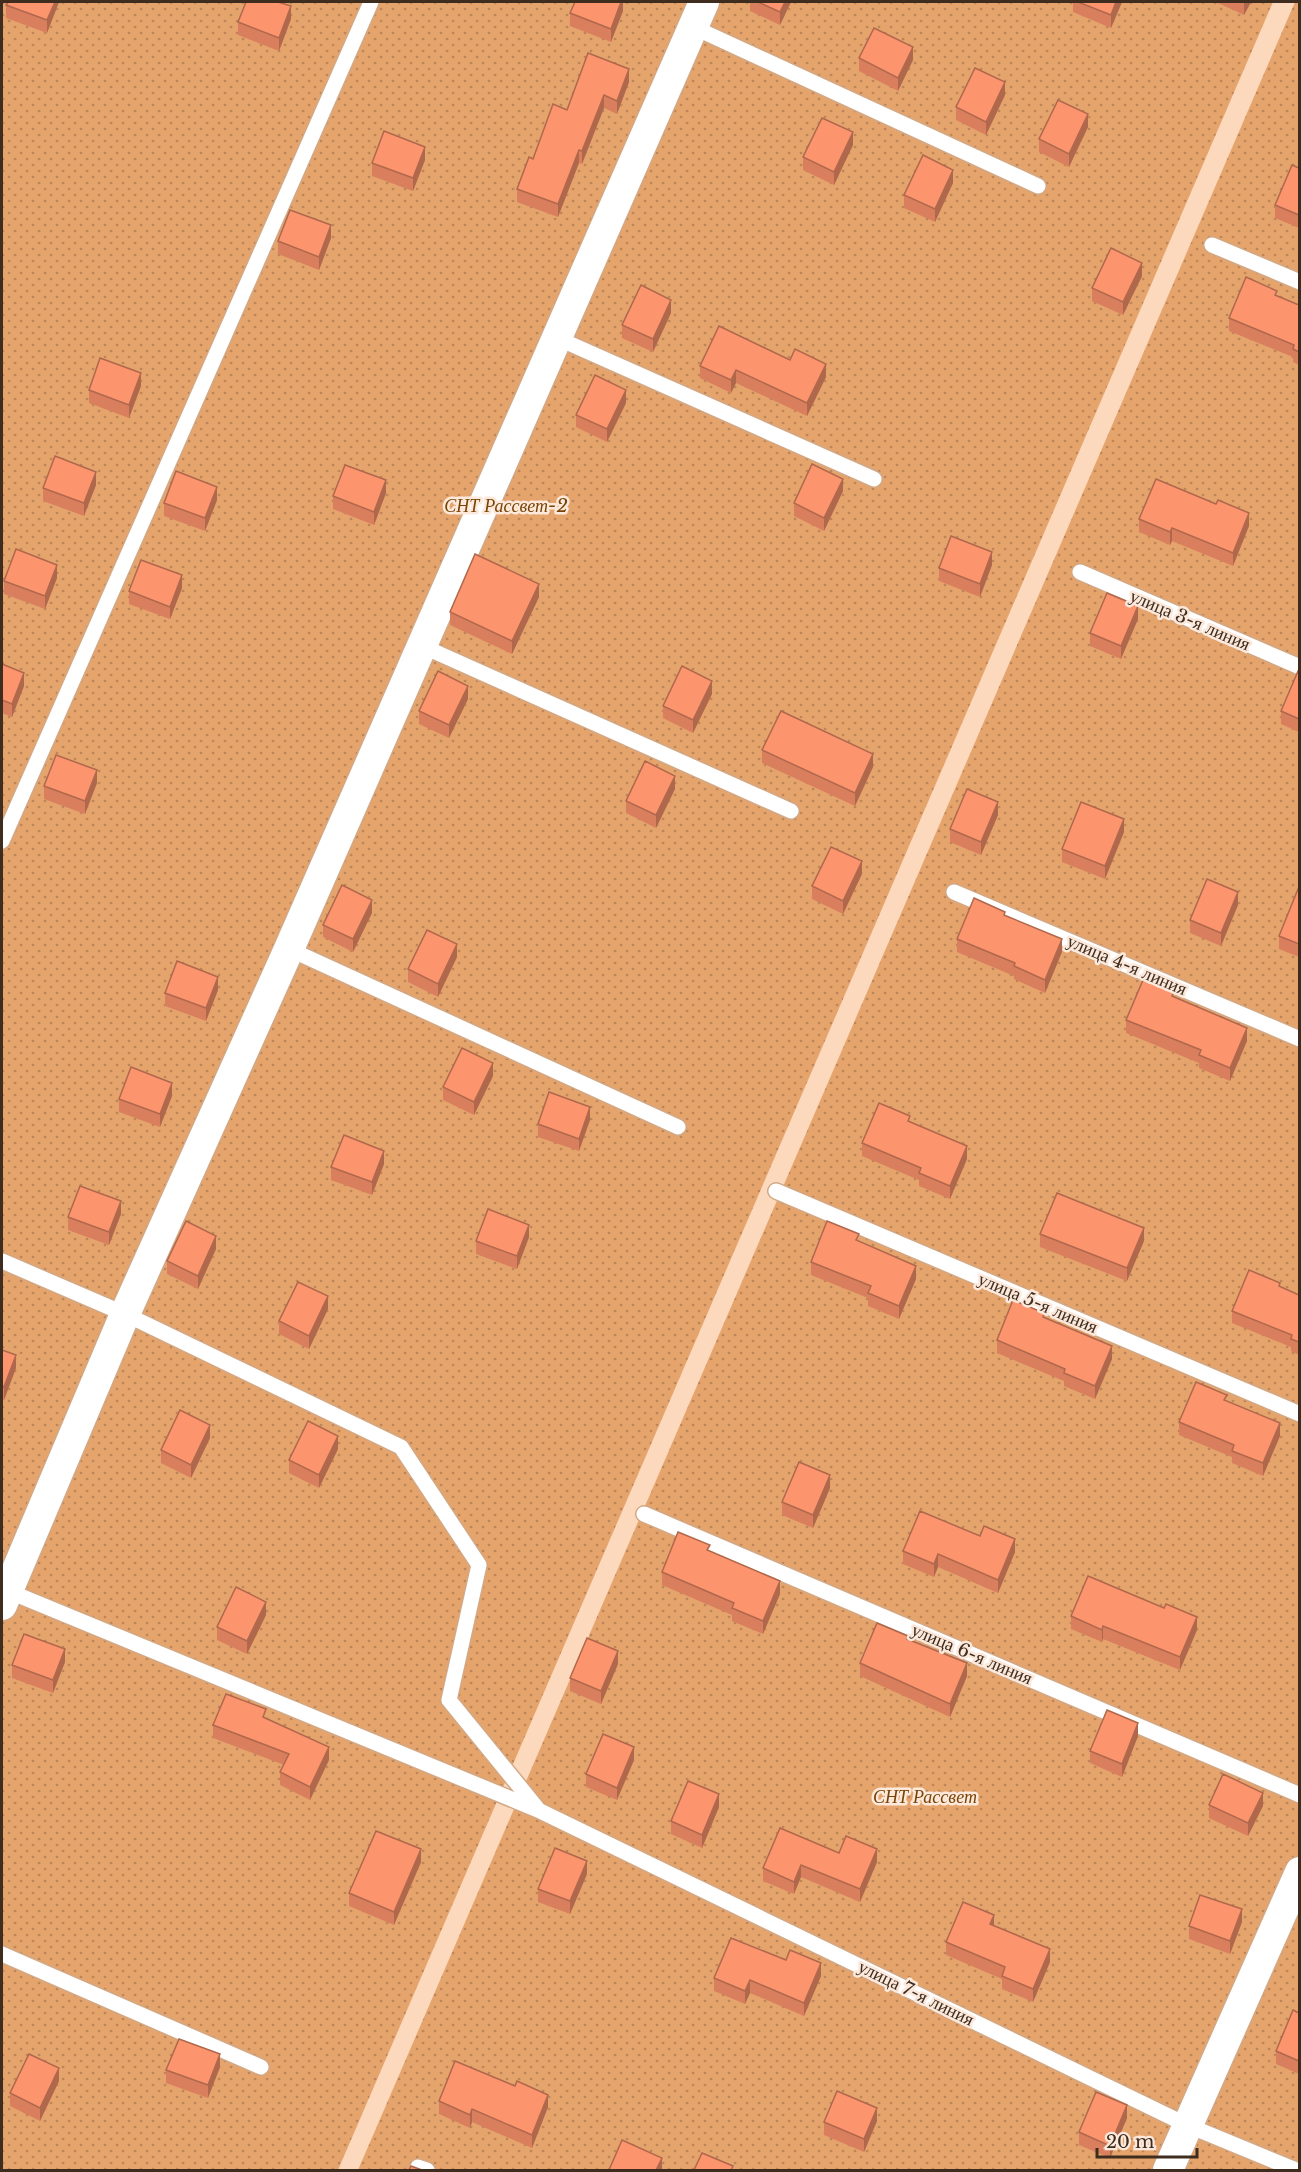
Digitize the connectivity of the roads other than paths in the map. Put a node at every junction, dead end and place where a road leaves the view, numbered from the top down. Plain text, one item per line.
1 (371, 2) edge
2 (698, 14) edge
3 (1038, 186) dead end
4 (1212, 245) dead end
5 (1299, 282) edge
6 (557, 338) junction
7 (874, 479) dead end
8 (1080, 572) dead end
9 (422, 646) junction
10 (1299, 668) edge
11 (791, 811) dead end
12 (2, 841) edge
13 (954, 892) dead end
14 (289, 949) junction
15 (1299, 1039) edge
16 (678, 1127) dead end
17 (776, 1191) dead end
18 (2, 1261) edge
19 (125, 1314) junction
20 (1299, 1414) edge
21 (644, 1514) dead end
22 (5, 1598) edge
23 (1299, 1795) edge
24 (538, 1810) junction
25 (1299, 1872) edge
26 (2, 1954) edge
27 (261, 2067) dead end
28 (1187, 2125) junction
29 (1167, 2170) edge
30 (1296, 2170) edge

1 - 12 lane
2 - 3 lane
2 - 6 street
4 - 5 lane
6 - 7 lane
6 - 9 street
8 - 10 lane, улица 3-я линия
9 - 11 lane
9 - 14 street
13 - 15 lane, улица 4-я линия
14 - 16 lane
14 - 19 street
17 - 20 lane, улица 5-я линия
18 - 19 lane
19 - 22 street
19 - 24 lane
21 - 23 lane, улица 6-я линия
22 - 24 lane, улица 7-я линия
24 - 28 lane, улица 7-я линия
25 - 28 street
26 - 27 lane
28 - 29 street
28 - 30 lane, улица 7-я линия

